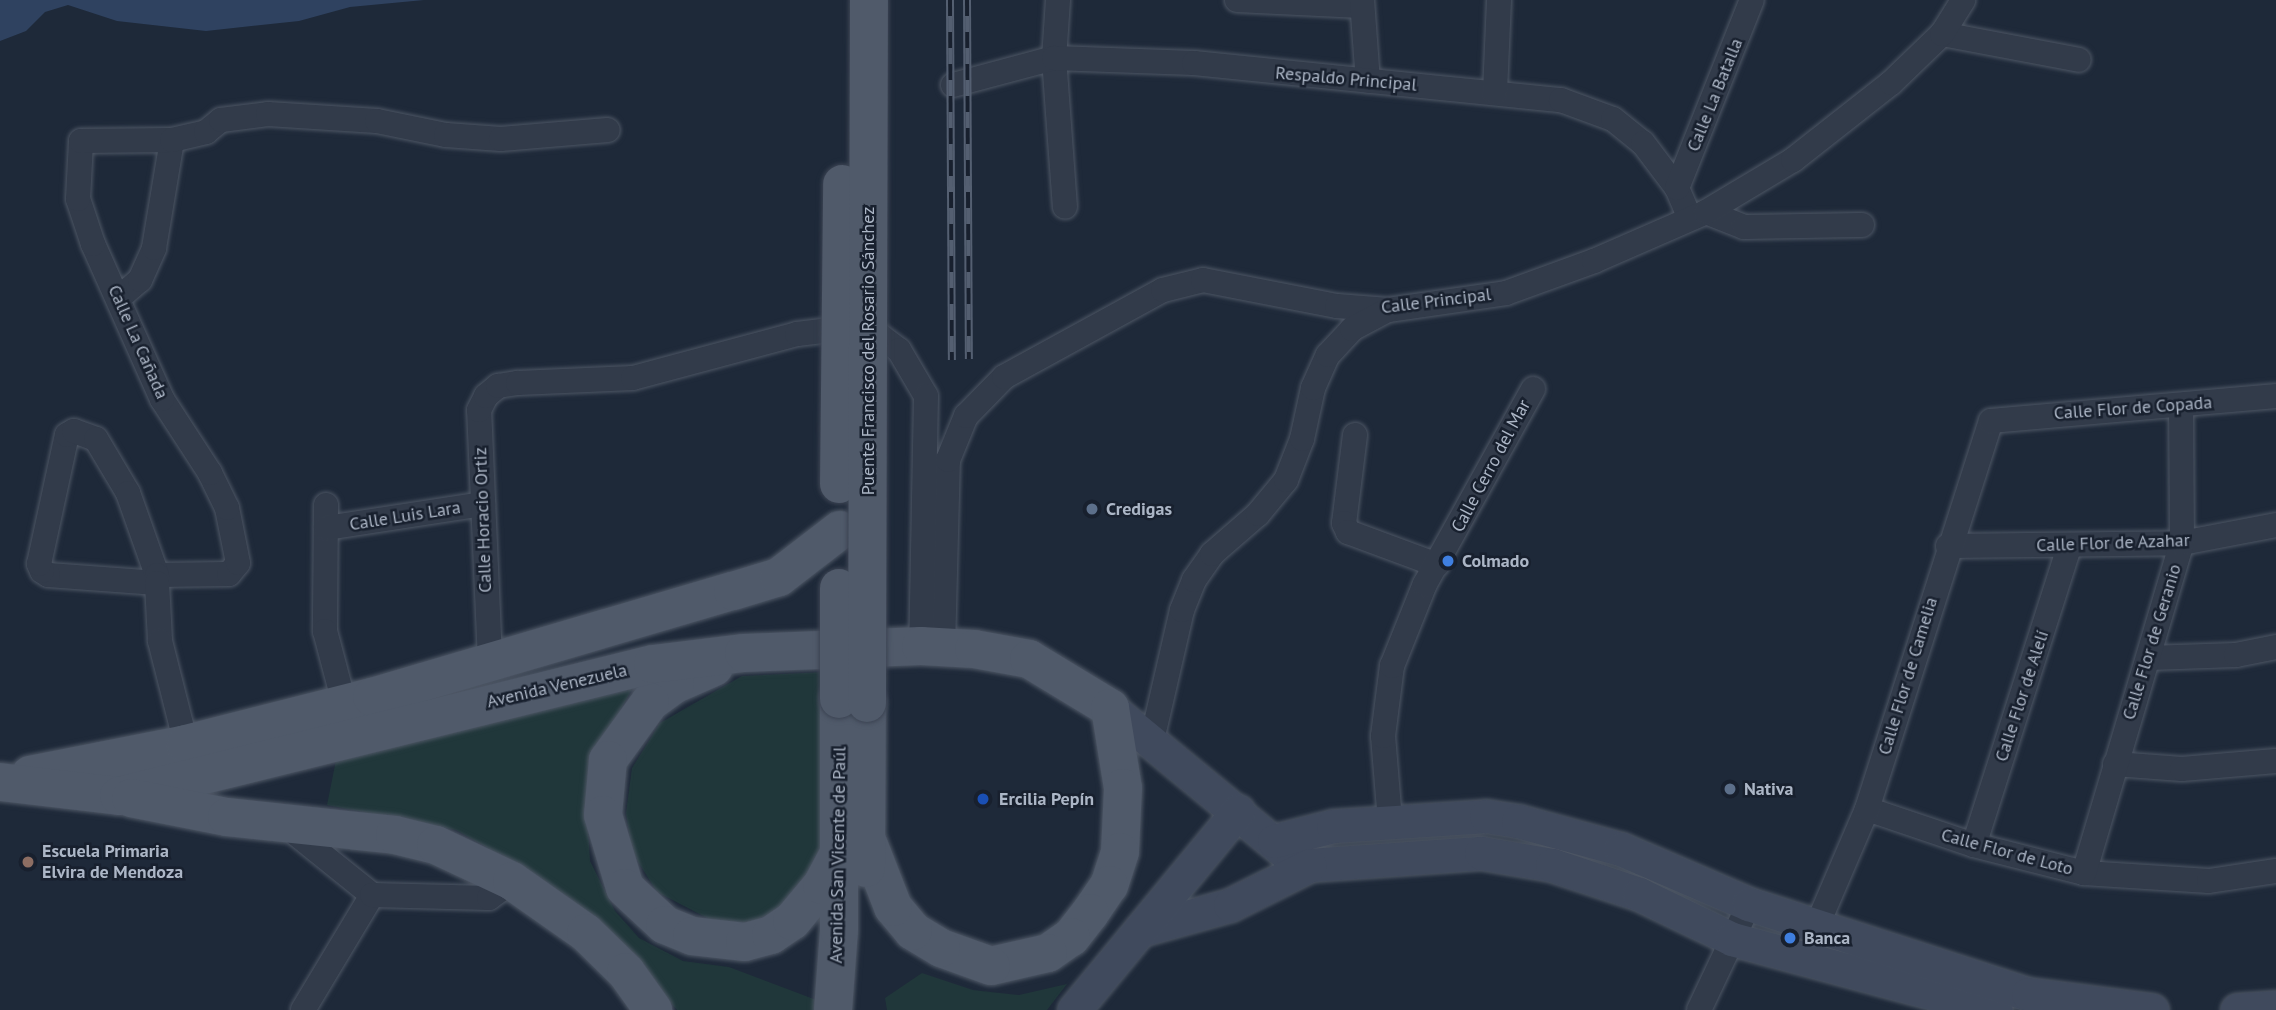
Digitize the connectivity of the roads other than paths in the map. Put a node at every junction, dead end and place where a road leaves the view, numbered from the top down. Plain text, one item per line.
1 (843, 0) edge
2 (869, 0) edge
3 (1058, 0) edge
4 (1237, 0) edge
5 (1499, 0) edge
6 (1752, 0) edge
7 (1963, 0) edge
8 (1362, 3) edge
9 (1942, 34) junction
10 (1054, 58) junction
11 (2079, 61) dead end
12 (1368, 81) junction
13 (953, 85) dead end
14 (1495, 92) junction
15 (608, 130) dead end
16 (173, 140) junction
17 (1677, 188) junction
18 (1065, 207) dead end
19 (1698, 214) junction
20 (1862, 225) dead end
21 (119, 298) junction
22 (1388, 310) junction
23 (1533, 389) dead end
24 (2276, 396) edge
25 (2181, 407) junction
26 (1991, 421) joint
27 (1355, 436) dead end
28 (483, 503) junction
29 (2276, 525) edge
30 (840, 530) junction
31 (2182, 543) junction
32 (1948, 546) junction
33 (2069, 547) junction
34 (1437, 565) junction
35 (157, 579) junction
36 (932, 647) junction
37 (2276, 647) edge
38 (744, 653) junction
39 (2149, 658) junction
40 (489, 660) junction
41 (853, 701) junction
42 (344, 703) junction
43 (1110, 708) junction
44 (1152, 740) junction
45 (186, 744) junction
46 (2276, 761) edge
47 (2115, 764) junction
48 (1, 782) edge
49 (119, 796) junction
50 (1867, 809) junction
51 (1238, 811) junction
52 (1391, 821) junction
53 (280, 822) junction
54 (1273, 841) junction
55 (1974, 845) junction
56 (853, 849) junction
57 (1310, 865) junction
58 (2276, 871) edge
59 (2084, 873) junction
60 (512, 881) junction
61 (372, 895) junction
62 (1749, 904) junction
63 (1816, 928) junction
64 (1140, 930) junction
65 (1732, 939) junction
66 (2276, 1007) edge
67 (852, 1009) edge
68 (303, 1010) edge
69 (653, 1010) edge
70 (1074, 1010) edge
71 (1699, 1010) edge
72 (1996, 1010) edge
73 (2152, 1010) edge
74 (2237, 1010) edge

1 - 30 main road, Puente Francisco del Rosario Sánchez, bridge
2 - 41 main road, Puente Francisco del Rosario Sánchez, bridge
3 - 10 street
4 - 8 street
5 - 14 street
6 - 17 street, Calle La Batalla
7 - 9 street, Calle Principal
8 - 12 street
9 - 11 street
9 - 19 street, Calle Principal
10 - 12 street, Respaldo Principal
10 - 13 street, Respaldo Principal
10 - 18 street
12 - 14 street, Respaldo Principal
14 - 17 street, Respaldo Principal
15 - 16 street
16 - 21 street
16 - 21 street, Calle La Cañada
17 - 19 street, Respaldo Principal
19 - 20 street
19 - 22 street, Calle Principal
21 - 35 street, Calle La Cañada
22 - 36 street, Calle Principal
22 - 44 street
23 - 34 street, Calle Cerro del Mar
24 - 25 street, Calle Flor de Copada
25 - 26 street, Calle Flor de Copada
25 - 31 street, Calle Flor de Geranio
26 - 32 street, Calle Flor de Camelia
27 - 34 street
28 - 36 street, Calle Horacio Ortiz
28 - 40 street, Calle Horacio Ortiz
28 - 42 street, Calle Luis Lara
29 - 31 street, Calle Flor de Azahar
30 - 40 main road
30 - 41 main road, Puente Francisco del Rosario Sánchez, bridge
31 - 33 street, Calle Flor de Azahar
31 - 39 street, Calle Flor de Geranio
32 - 33 street, Calle Flor de Azahar
32 - 50 street, Calle Flor de Camelia
33 - 55 street, Calle Flor de Alelí
34 - 52 street, Calle Cerro del Mar
35 - 35 street
35 - 45 street
36 - 38 main road, Avenida Venezuela
36 - 43 main road, Avenida Venezuela
37 - 39 street
38 - 49 main road, Avenida Venezuela
38 - 56 main road
39 - 47 street, Calle Flor de Geranio
40 - 42 main road
41 - 56 main road, Avenida San Vicente de Paúl
42 - 45 main road
43 - 44 main road
43 - 56 main road
44 - 51 main road
45 - 48 main road
46 - 47 street
47 - 59 street, Calle Flor de Geranio
48 - 49 main road, Avenida Venezuela
49 - 53 main road
50 - 55 street, Calle Flor de Loto
50 - 63 street, Calle Flor de Camelia
51 - 54 main road
51 - 64 main road
52 - 54 main road
52 - 62 main road
53 - 60 main road
53 - 61 street
54 - 57 main road
55 - 59 street, Calle Flor de Loto
56 - 67 main road, Avenida San Vicente de Paúl
57 - 64 main road
57 - 65 main road
58 - 59 street, Calle Flor de Loto
60 - 61 street
60 - 69 main road
61 - 68 street
62 - 63 main road
62 - 65 street
63 - 73 main road
64 - 70 main road
65 - 71 street
65 - 72 main road
66 - 74 main road

